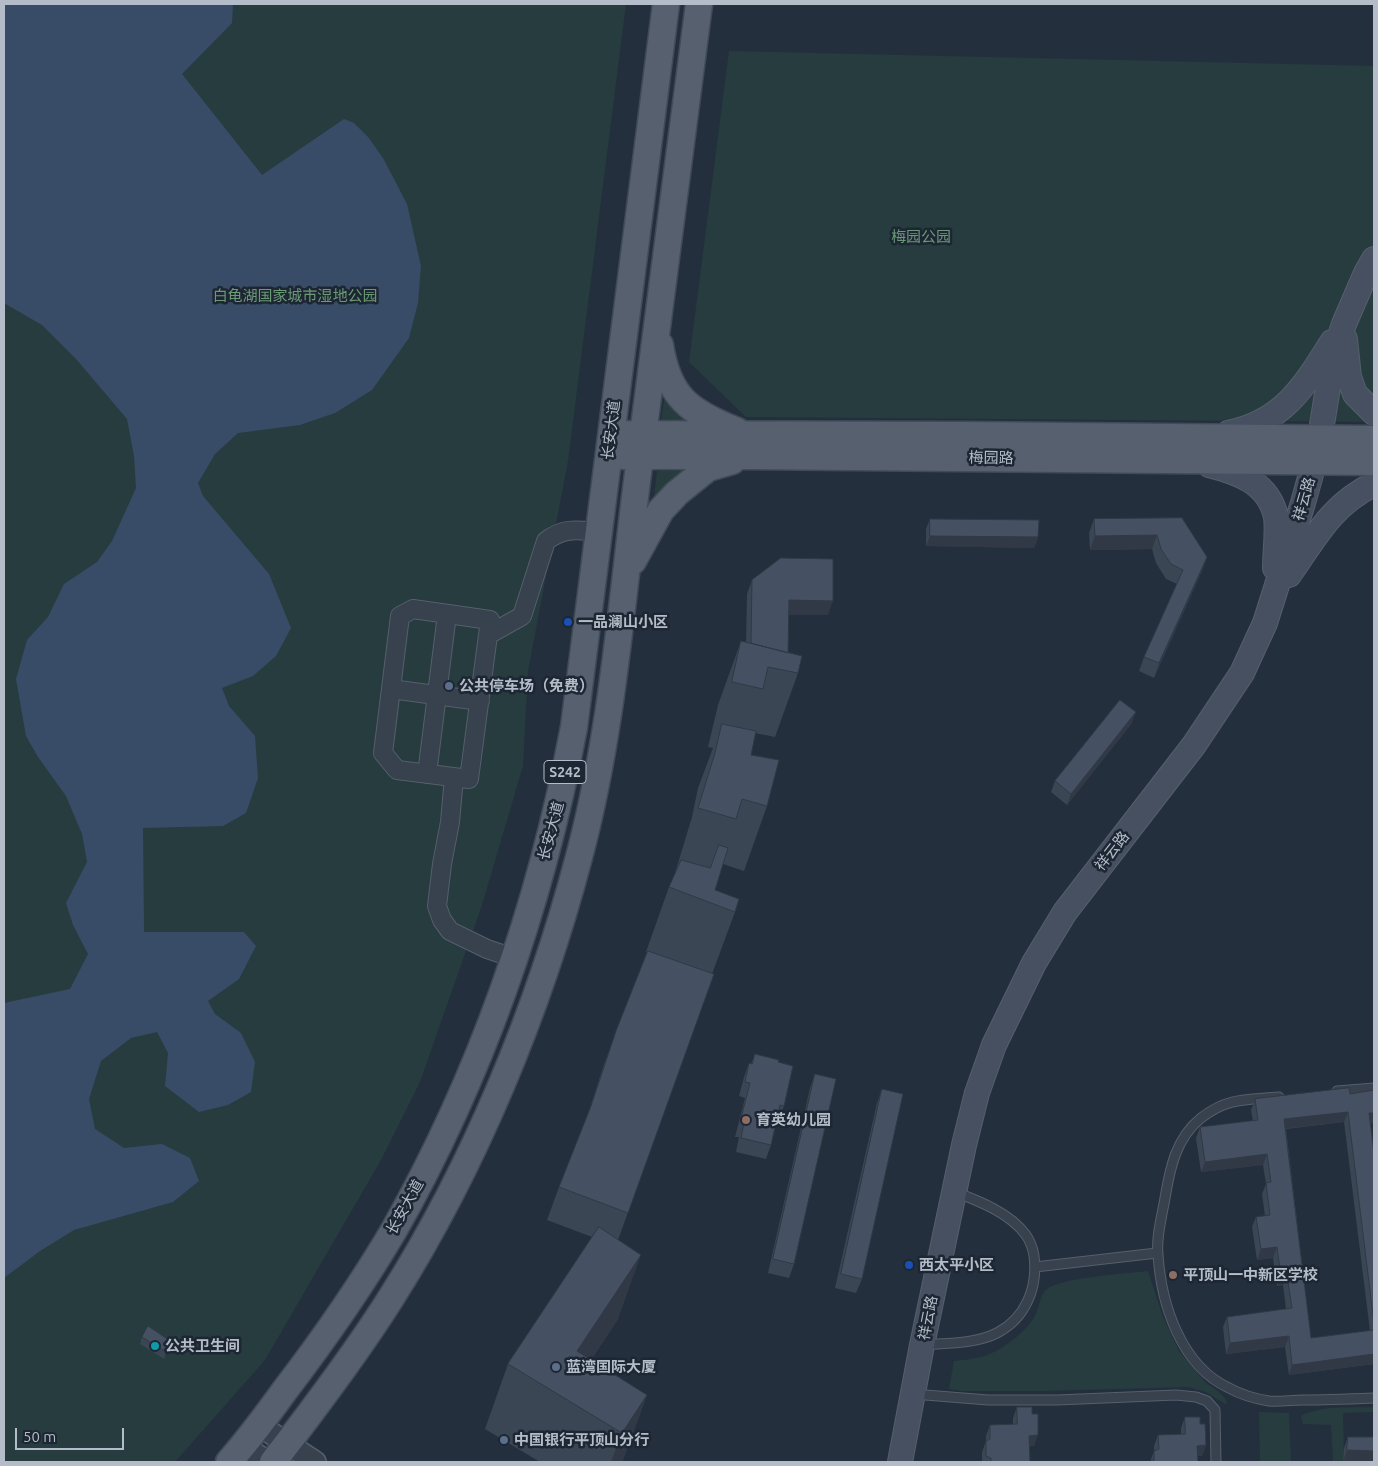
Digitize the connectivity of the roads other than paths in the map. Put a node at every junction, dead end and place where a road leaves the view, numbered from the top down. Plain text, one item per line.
1 (666, 4) edge
2 (699, 4) edge
3 (1374, 260) edge
4 (1344, 324) junction
5 (657, 328) junction
6 (1374, 413) edge
7 (1374, 439) edge
8 (609, 445) junction
9 (642, 445) junction
10 (747, 445) junction
11 (1190, 449) junction
12 (1317, 450) junction
13 (1374, 462) edge
14 (1374, 484) edge
15 (598, 532) junction
16 (627, 573) junction
17 (1275, 594) junction
18 (447, 614) junction
19 (488, 635) junction
20 (391, 689) junction
21 (438, 695) junction
22 (480, 701) junction
23 (427, 774) junction
24 (454, 777) junction
25 (514, 958) junction
26 (1374, 1088) edge
27 (1326, 1092) edge
28 (1288, 1096) edge
29 (954, 1192) junction
30 (1157, 1253) junction
31 (1035, 1267) junction
32 (922, 1345) junction
33 (913, 1394) junction
34 (1374, 1398) edge
35 (259, 1425) junction
36 (280, 1453) edge
37 (236, 1454) edge
38 (268, 1462) edge
39 (315, 1462) edge
40 (900, 1462) edge
41 (1216, 1462) edge

1 - 8 main road, 长安大道 / S242
2 - 5 main road, S242
3 - 4 main road, 祥云路
4 - 6 main road
4 - 11 main road
4 - 12 main road, 祥云路
5 - 9 main road, S242
5 - 10 main road
7 - 12 main road, 梅园路
8 - 9 main road, 梅园路
8 - 15 main road, 长安大道 / S242
9 - 10 main road, 梅园路
9 - 16 main road, S242
10 - 11 main road, 梅园路
10 - 16 main road
11 - 12 main road, 梅园路
11 - 17 main road
12 - 13 main road, 梅园路
12 - 17 main road, 祥云路
14 - 17 main road
15 - 19 street
15 - 25 main road, 长安大道 / S242
16 - 36 main road, S242
17 - 29 main road, 祥云路
18 - 19 street
18 - 20 street
18 - 21 street
19 - 22 street
20 - 21 street
20 - 23 street
21 - 22 street
21 - 23 street
22 - 24 street
23 - 24 street
24 - 25 street
25 - 35 main road, 长安大道 / S242
26 - 27 lane
28 - 30 lane
29 - 31 lane
29 - 32 main road, 祥云路
30 - 31 lane
30 - 34 lane
31 - 32 lane
32 - 33 main road, 祥云路
33 - 40 main road, 祥云路
33 - 41 lane
35 - 36 street
35 - 37 main road, 长安大道 / S242
36 - 39 street
37 - 38 street

